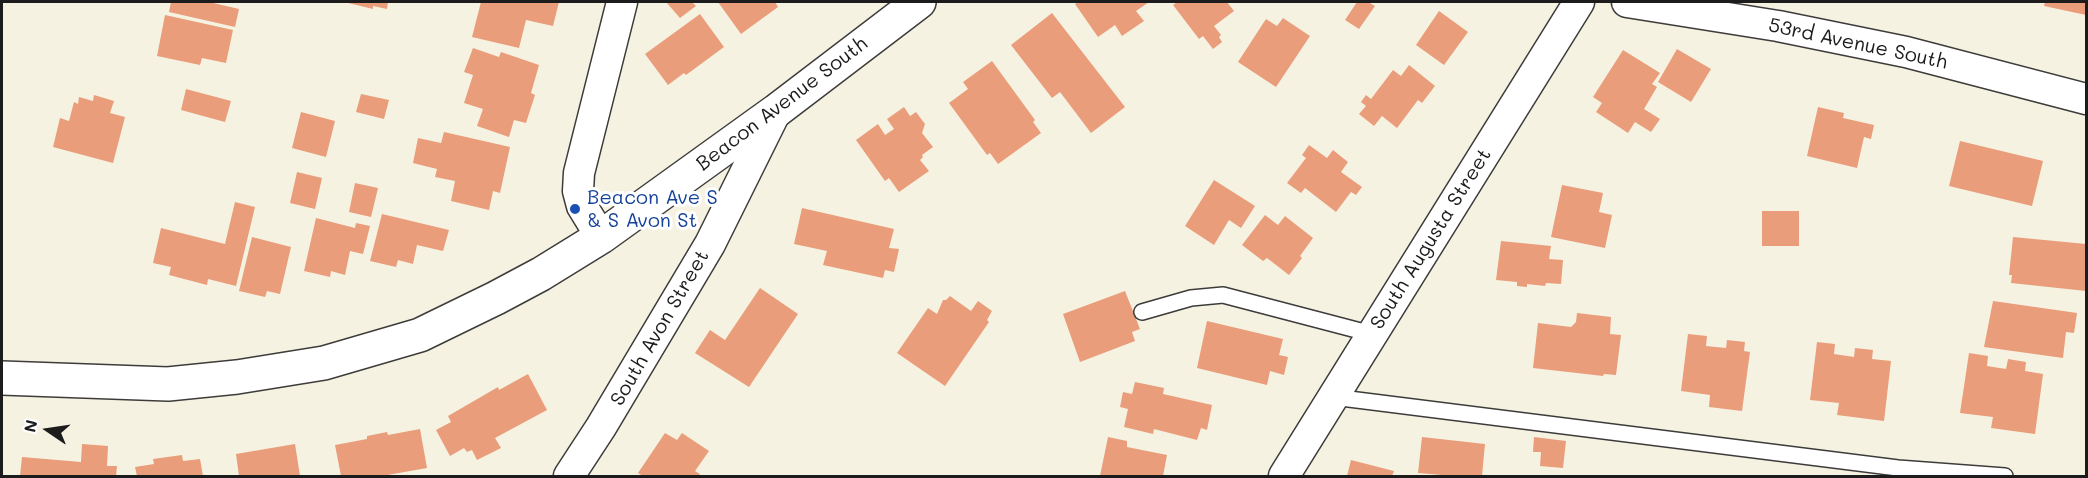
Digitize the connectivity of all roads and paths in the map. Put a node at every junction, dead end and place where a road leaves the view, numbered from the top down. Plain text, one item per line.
1 (622, 2) edge
2 (919, 2) edge
3 (1579, 2) edge
4 (1627, 2) edge
5 (2086, 99) edge
6 (776, 111) junction
7 (601, 237) junction
8 (1142, 312) dead end
9 (1372, 334) junction
10 (2, 378) edge
11 (1334, 397) junction
12 (569, 477) edge
13 (1284, 477) edge
14 (2005, 477) edge

1 - 7 street
2 - 6 street, Beacon Avenue South
3 - 9 street, South Augusta Street
4 - 5 street, 53rd Avenue South
6 - 7 street, Beacon Avenue South
6 - 12 street, South Avon Street
7 - 10 street, Beacon Avenue South
8 - 9 lane
9 - 11 street, South Augusta Street
11 - 13 street, South Augusta Street
11 - 14 lane

